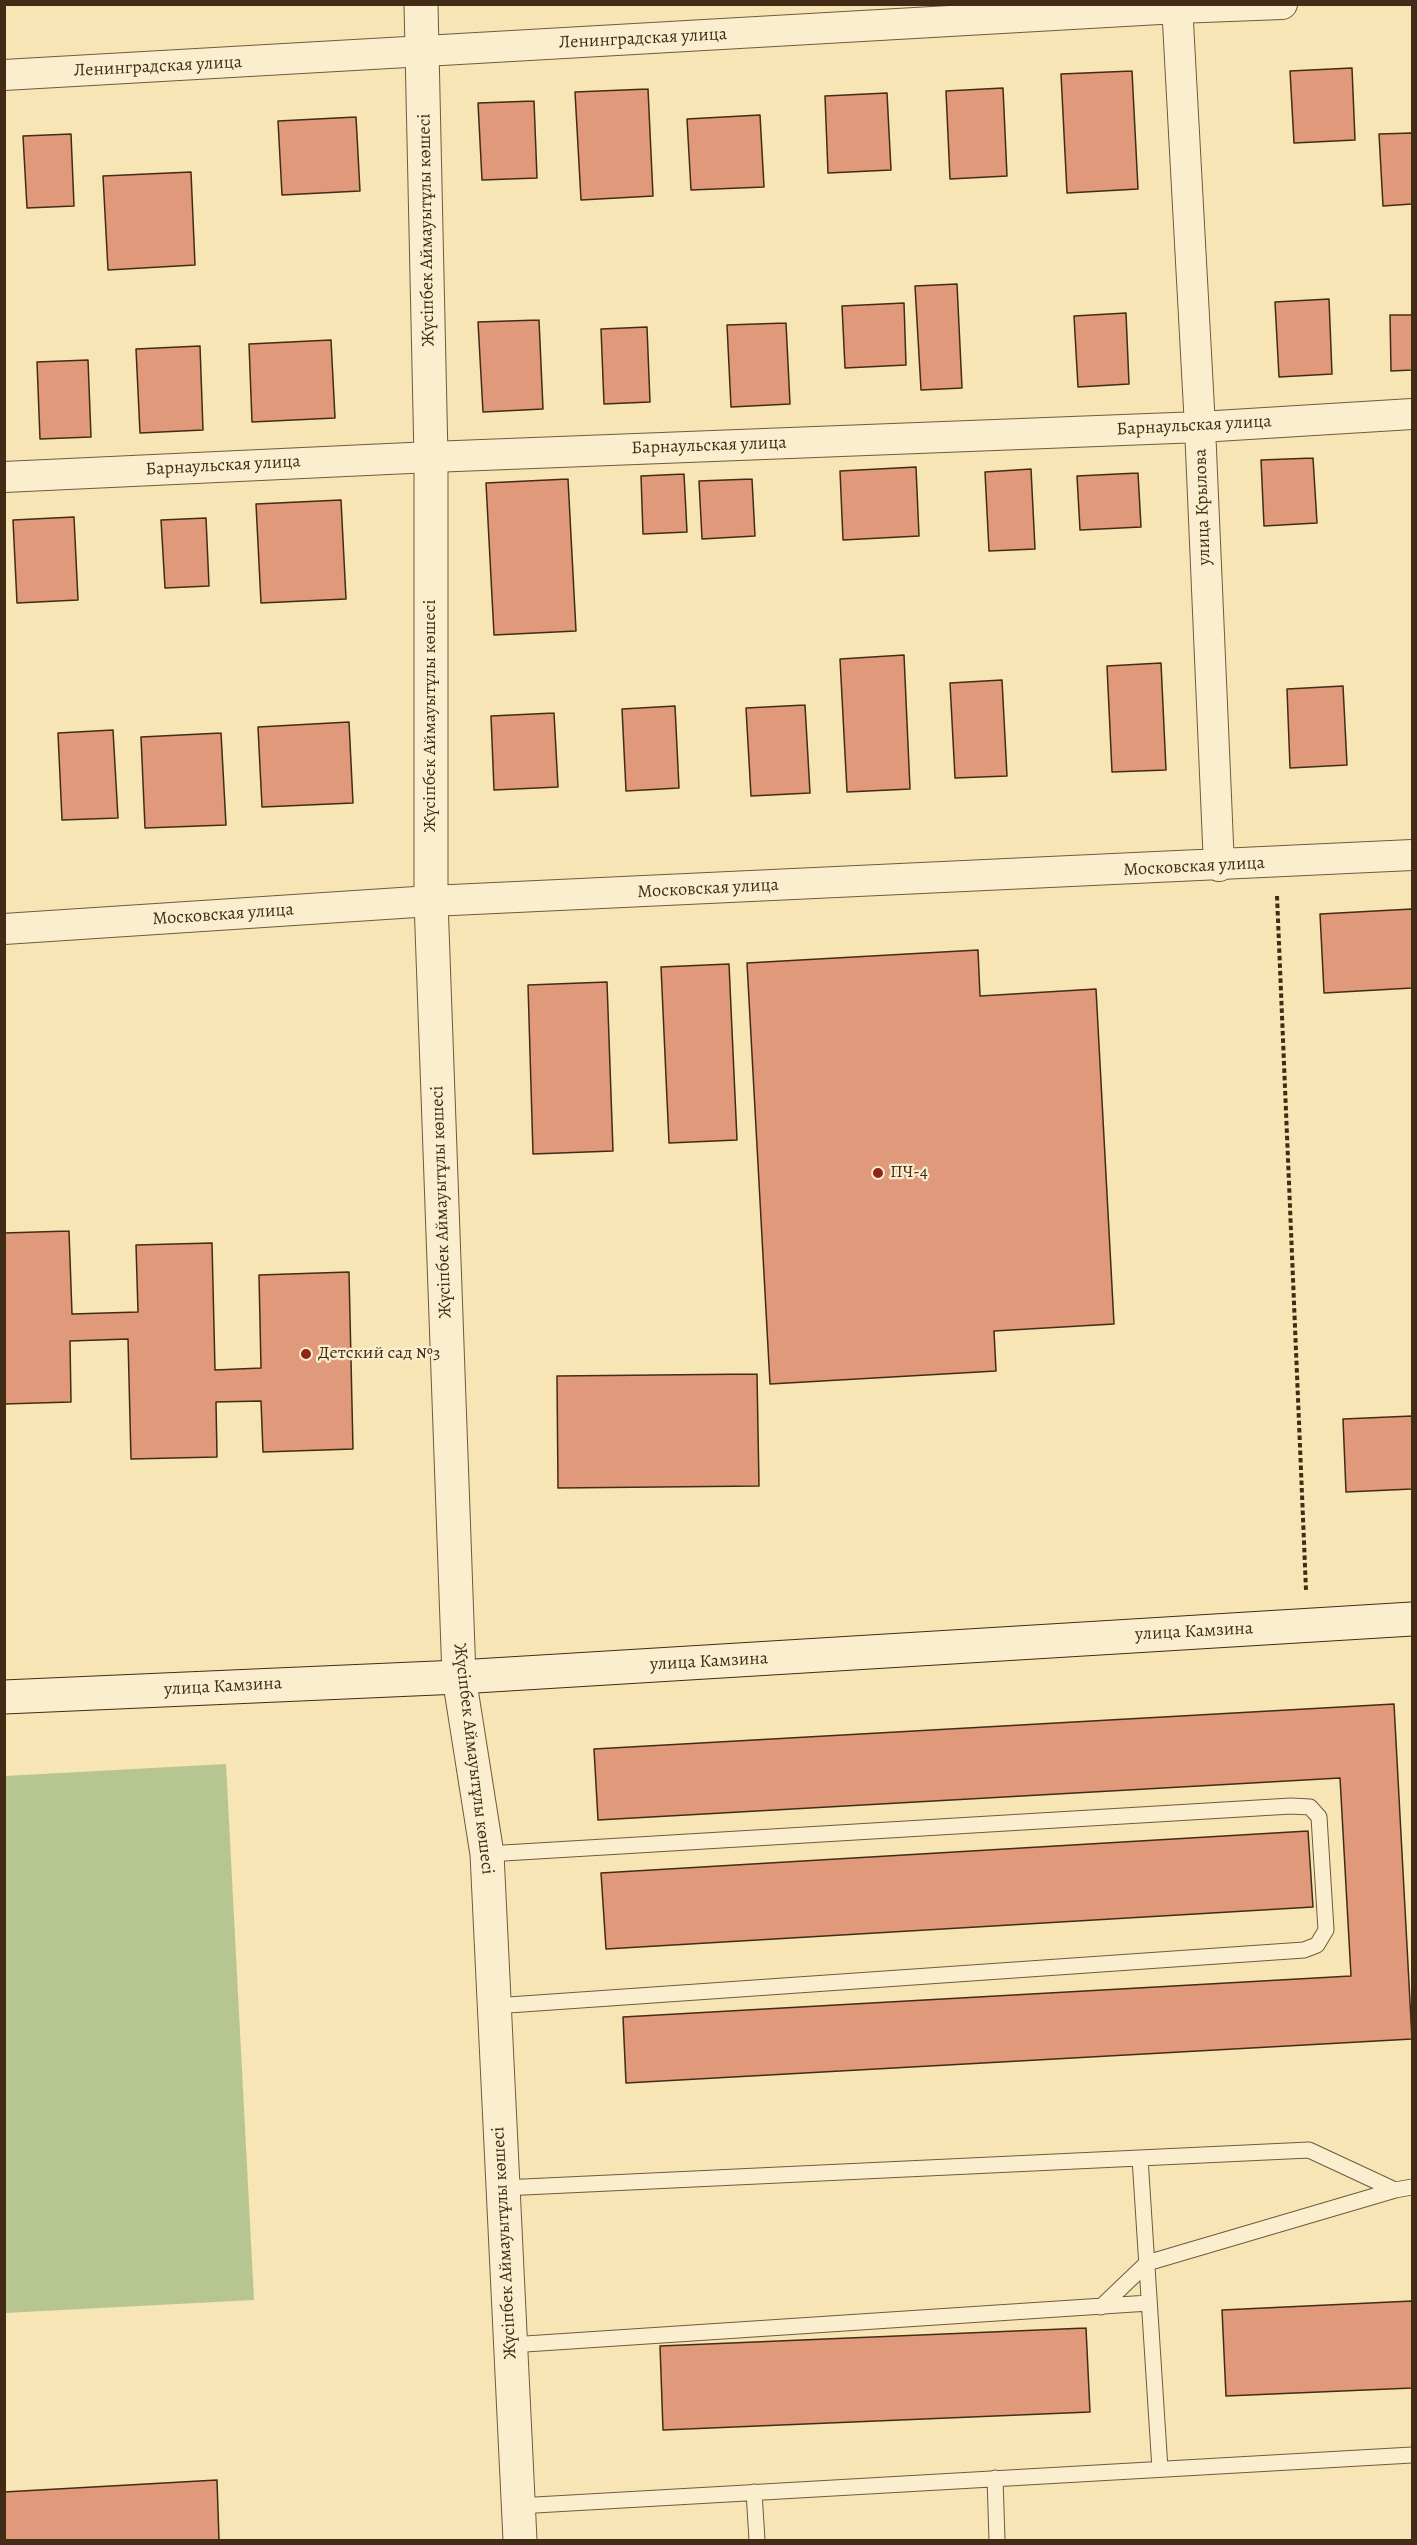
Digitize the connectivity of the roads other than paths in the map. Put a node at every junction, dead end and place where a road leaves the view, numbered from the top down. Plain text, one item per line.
1 (421, 4) edge
2 (1282, 4) edge
3 (1177, 6) edge
4 (424, 52) junction
5 (4, 75) edge
6 (1413, 414) edge
7 (1200, 427) junction
8 (431, 457) junction
9 (4, 477) edge
10 (1413, 855) edge
11 (1219, 866) junction
12 (431, 901) junction
13 (4, 929) edge
14 (1413, 1619) edge
15 (459, 1677) junction
16 (4, 1697) edge
17 (487, 1854) junction
18 (494, 2006) junction
19 (1140, 2158) junction
20 (1413, 2187) edge
21 (503, 2188) junction
22 (1395, 2190) junction
23 (1147, 2263) junction
24 (1149, 2303) junction
25 (1101, 2307) junction
26 (510, 2345) junction
27 (1413, 2455) edge
28 (1160, 2469) junction
29 (995, 2478) junction
30 (754, 2493) junction
31 (518, 2506) junction
32 (520, 2541) edge
33 (757, 2541) edge
34 (998, 2541) edge

1 - 4 street, Жүсіпбек Аймауытұлы көшесі
2 - 3 street, Ленинградская улица
3 - 4 street, Ленинградская улица
3 - 7 street, улица Крылова
4 - 5 street, Ленинградская улица
4 - 8 street, Жүсіпбек Аймауытұлы көшесі
6 - 7 street, Барнаульская улица
7 - 8 street, Барнаульская улица
7 - 11 street, улица Крылова
8 - 9 street, Барнаульская улица
8 - 12 street, Жүсіпбек Аймауытұлы көшесі
10 - 11 street, Московская улица
11 - 12 street, Московская улица
12 - 13 street, Московская улица
12 - 15 street, Жүсіпбек Аймауытұлы көшесі
14 - 15 street, улица Камзина
15 - 16 street, улица Камзина
15 - 17 street, Жүсіпбек Аймауытұлы көшесі
17 - 18 street, Жүсіпбек Аймауытұлы көшесі
17 - 18 lane
18 - 21 street, Жүсіпбек Аймауытұлы көшесі
19 - 21 lane
19 - 22 lane
19 - 23 lane
20 - 22 lane
21 - 26 street, Жүсіпбек Аймауытұлы көшесі
22 - 23 lane
23 - 24 lane
23 - 25 lane
24 - 25 lane
24 - 28 lane
25 - 26 lane
26 - 31 street, Жүсіпбек Аймауытұлы көшесі
27 - 28 lane
28 - 29 lane
29 - 30 lane
29 - 34 lane
30 - 31 lane
30 - 33 lane
31 - 32 street, Жүсіпбек Аймауытұлы көшесі

